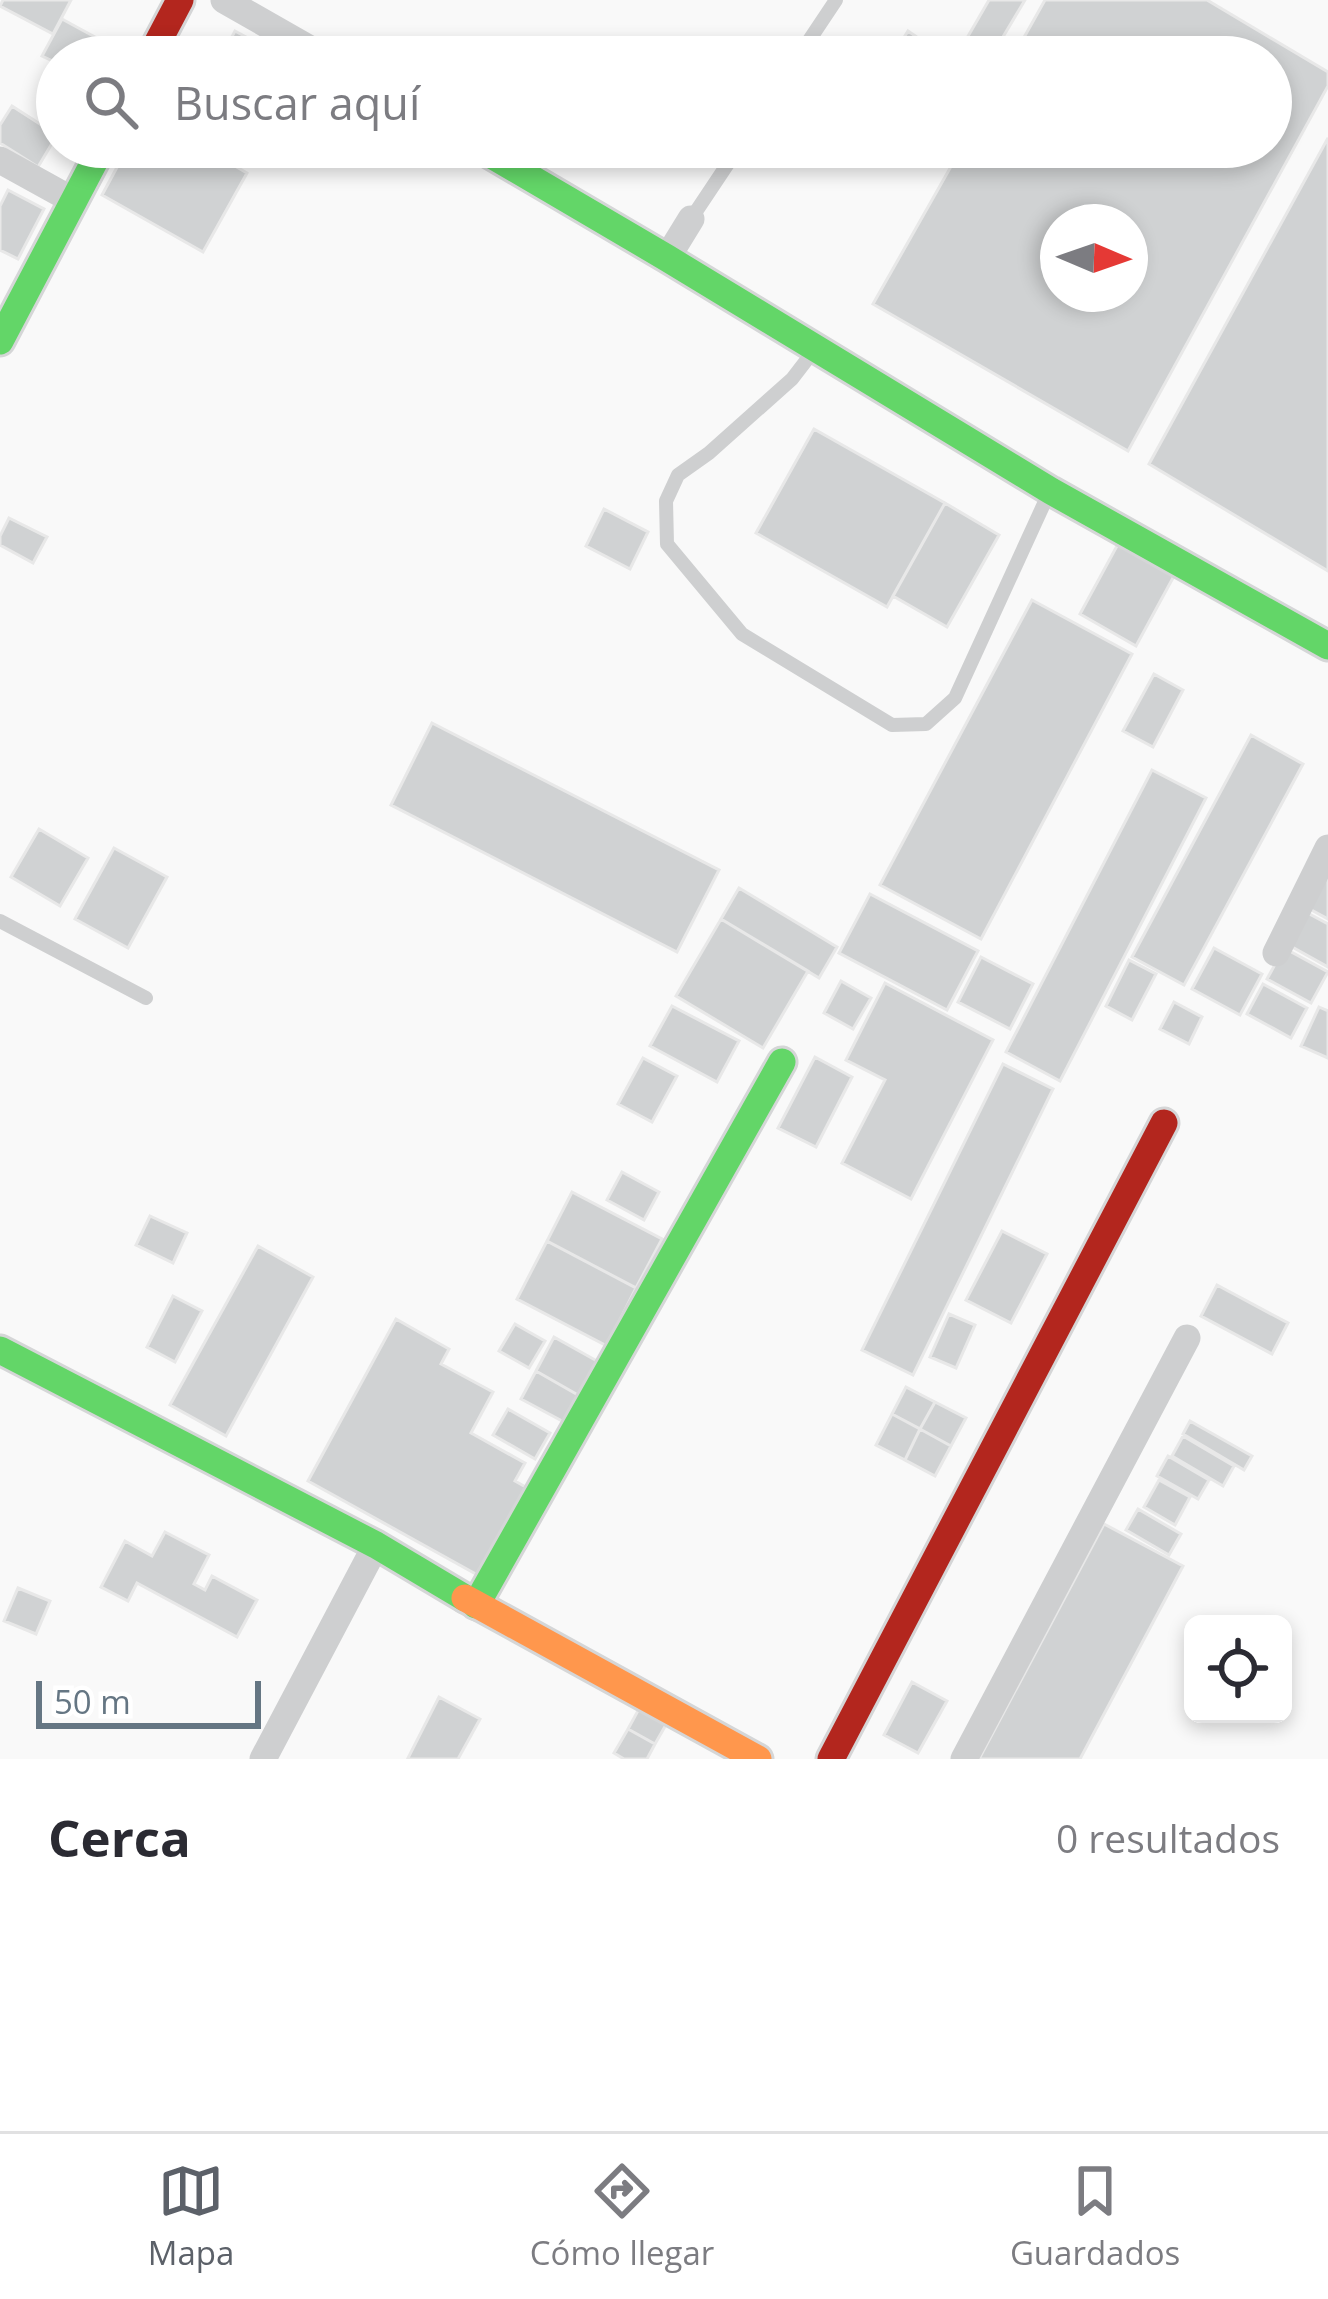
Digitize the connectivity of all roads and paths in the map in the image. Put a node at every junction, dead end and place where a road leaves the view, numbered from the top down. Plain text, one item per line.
1 (181, 0) edge
2 (224, 0) edge
3 (836, 0) edge
4 (161, 36) edge
5 (287, 36) edge
6 (812, 36) edge
7 (0, 160) edge
8 (91, 168) edge
9 (514, 168) edge
10 (725, 168) edge
11 (74, 201) junction
12 (691, 218) joint
13 (667, 258) junction
14 (0, 340) edge
15 (814, 349) junction
16 (1051, 490) junction
17 (1328, 646) edge
18 (1328, 848) edge
19 (0, 922) edge
20 (1276, 953) dead end
21 (146, 998) dead end
22 (782, 1062) dead end
23 (1164, 1123) dead end
24 (1187, 1338) dead end
25 (0, 1350) edge
26 (376, 1545) junction
27 (476, 1605) junction
28 (263, 1759) edge
29 (758, 1759) edge
30 (831, 1759) edge
31 (964, 1759) edge

1 - 4 street
2 - 5 street
3 - 6 lane
7 - 11 street
8 - 11 street
9 - 13 street
10 - 12 lane
11 - 14 street
12 - 13 street
13 - 15 street
15 - 16 street
15 - 16 lane
16 - 17 street
18 - 20 street
19 - 21 lane
22 - 27 street
23 - 30 street
24 - 31 street
25 - 26 street
26 - 27 street
26 - 28 street
27 - 29 street

